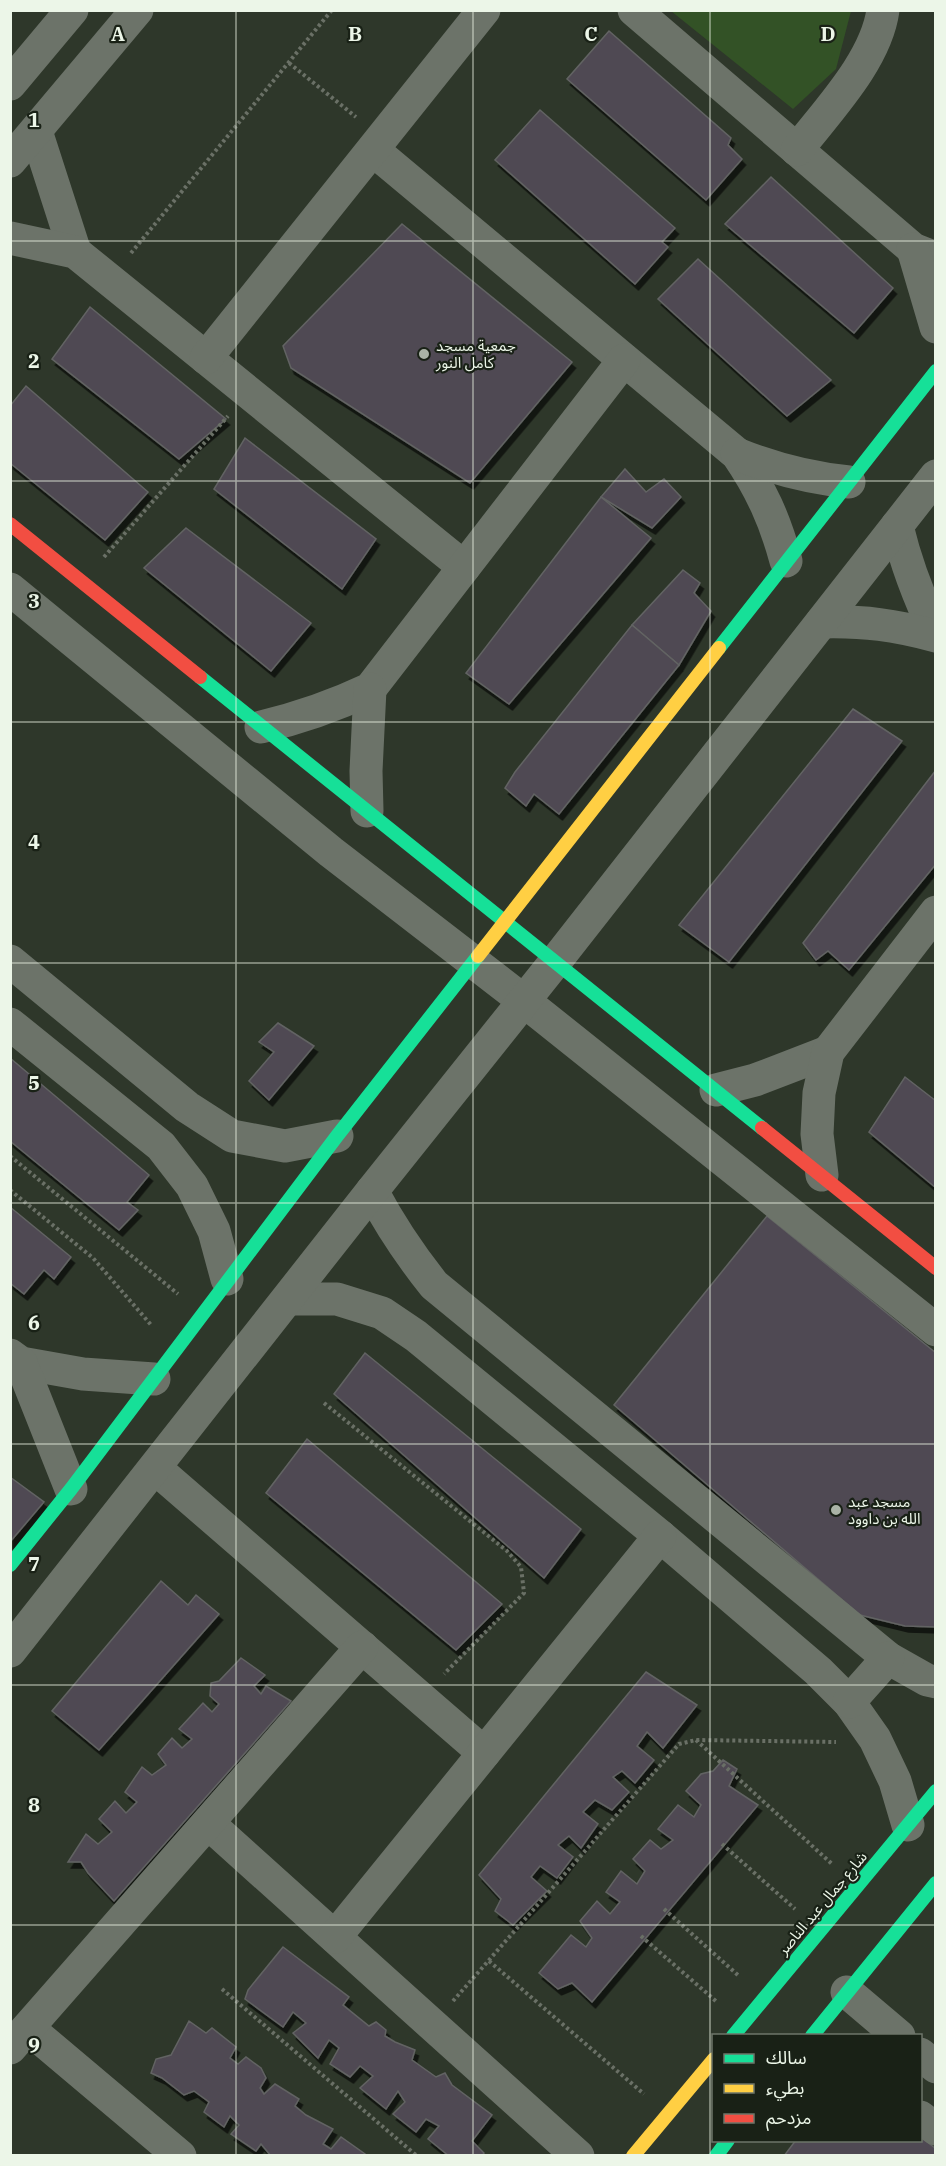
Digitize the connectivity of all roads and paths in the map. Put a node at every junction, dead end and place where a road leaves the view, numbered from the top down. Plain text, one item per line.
1 (72, 10) edge
2 (137, 10) edge
3 (332, 10) edge
4 (484, 10) edge
5 (634, 10) edge
6 (883, 10) edge
7 (289, 63) junction
8 (10, 84) edge
9 (36, 131) junction
10 (377, 144) junction
11 (797, 150) junction
12 (10, 161) edge
13 (10, 238) edge
14 (75, 252) junction
15 (924, 254) edge
16 (109, 279) junction
17 (936, 327) edge
18 (206, 357) junction
19 (624, 360) junction
20 (936, 371) edge
21 (249, 393) junction
22 (737, 454) junction
23 (936, 476) edge
24 (849, 482) junction
25 (10, 524) edge
26 (897, 526) junction
27 (786, 561) junction
28 (464, 567) junction
29 (81, 582) junction
30 (10, 590) edge
31 (822, 622) junction
32 (936, 634) edge
33 (370, 689) junction
34 (261, 727) junction
35 (367, 812) junction
36 (505, 922) junction
37 (932, 922) edge
38 (10, 961) edge
39 (555, 962) junction
40 (473, 963) junction
41 (524, 1001) junction
42 (10, 1024) edge
43 (828, 1052) junction
44 (716, 1090) junction
45 (337, 1136) junction
46 (10, 1156) edge
47 (822, 1175) junction
48 (10, 1190) edge
49 (372, 1191) junction
50 (936, 1268) edge
51 (227, 1279) junction
52 (289, 1299) junction
53 (202, 1314) junction
54 (936, 1330) edge
55 (174, 1351) junction
56 (16, 1359) edge
57 (153, 1379) junction
58 (324, 1403) dead end
59 (155, 1468) junction
60 (71, 1489) junction
61 (660, 1536) junction
62 (10, 1565) edge
63 (362, 1647) junction
64 (10, 1651) edge
65 (888, 1658) junction
66 (936, 1682) edge
67 (420, 1698) junction
68 (849, 1702) junction
69 (875, 1739) junction
70 (696, 1740) junction
71 (484, 1753) junction
72 (936, 1791) edge
73 (208, 1823) junction
74 (908, 1825) junction
75 (722, 1844) dead end
76 (936, 1883) edge
77 (857, 1887) junction
78 (664, 1910) dead end
79 (820, 1931) junction
80 (641, 1936) dead end
81 (335, 1937) junction
82 (489, 1961) junction
83 (222, 1989) dead end
84 (847, 1992) junction
85 (765, 1998) junction
86 (432, 2024) junction
87 (737, 2030) edge
88 (816, 2034) edge
89 (897, 2034) edge
90 (19, 2038) edge
91 (922, 2055) edge
92 (712, 2061) edge
93 (936, 2067) edge
94 (667, 2115) junction
95 (922, 2118) edge
96 (936, 2129) edge
97 (726, 2142) edge
98 (164, 2150) edge
99 (417, 2156) edge
100 (578, 2156) edge
101 (633, 2156) edge
102 (716, 2156) edge

1 - 8 street
2 - 9 street
3 - 7 path
4 - 10 street
5 - 11 street
6 - 11 street
7 - 10 path
7 - 16 path
9 - 12 street
9 - 14 street
10 - 18 street
10 - 19 street
11 - 15 street
13 - 14 street
14 - 16 street
15 - 17 street
16 - 18 street
18 - 21 street
19 - 22 street
19 - 28 street
20 - 24 street
21 - 28 street
21 - 29 path
22 - 24 street
22 - 27 street
23 - 26 street
24 - 27 street
25 - 29 street
26 - 31 street
26 - 32 street
27 - 36 street
28 - 33 street
29 - 34 street
30 - 40 street
31 - 32 street
31 - 39 street
33 - 34 street
33 - 35 street
34 - 35 street
35 - 36 street
36 - 39 street
36 - 40 street
37 - 43 street
38 - 45 street
39 - 41 street
39 - 44 street
40 - 41 street
40 - 45 street
41 - 49 street
41 - 54 street
42 - 51 street
43 - 44 street
43 - 47 street
44 - 47 street
45 - 51 street
46 - 53 path
47 - 50 street
48 - 55 path
49 - 52 street
49 - 65 street
51 - 53 street
52 - 59 street
52 - 61 street
53 - 55 street
55 - 57 street
56 - 57 street
56 - 60 street
57 - 60 street
58 - 67 path
59 - 63 street
59 - 64 street
60 - 62 street
61 - 68 street
61 - 71 street
63 - 67 street
63 - 73 street
65 - 66 street
65 - 68 street
67 - 71 street
68 - 69 street
69 - 70 path
69 - 74 street
70 - 77 path
70 - 82 path
71 - 81 street
72 - 74 street, شارع جمال عبد الناصر
73 - 81 street
73 - 90 street
74 - 77 street, شارع جمال عبد الناصر
75 - 79 path
76 - 84 street
77 - 79 street, شارع جمال عبد الناصر
78 - 85 path
79 - 85 street, شارع جمال عبد الناصر
80 - 87 path
81 - 86 street
82 - 86 path
82 - 94 path
83 - 99 path
84 - 88 street
84 - 89 street
85 - 87 street, شارع جمال عبد الناصر
86 - 100 street
90 - 98 street
91 - 93 street
92 - 94 street
94 - 101 street
95 - 96 street
97 - 102 street

